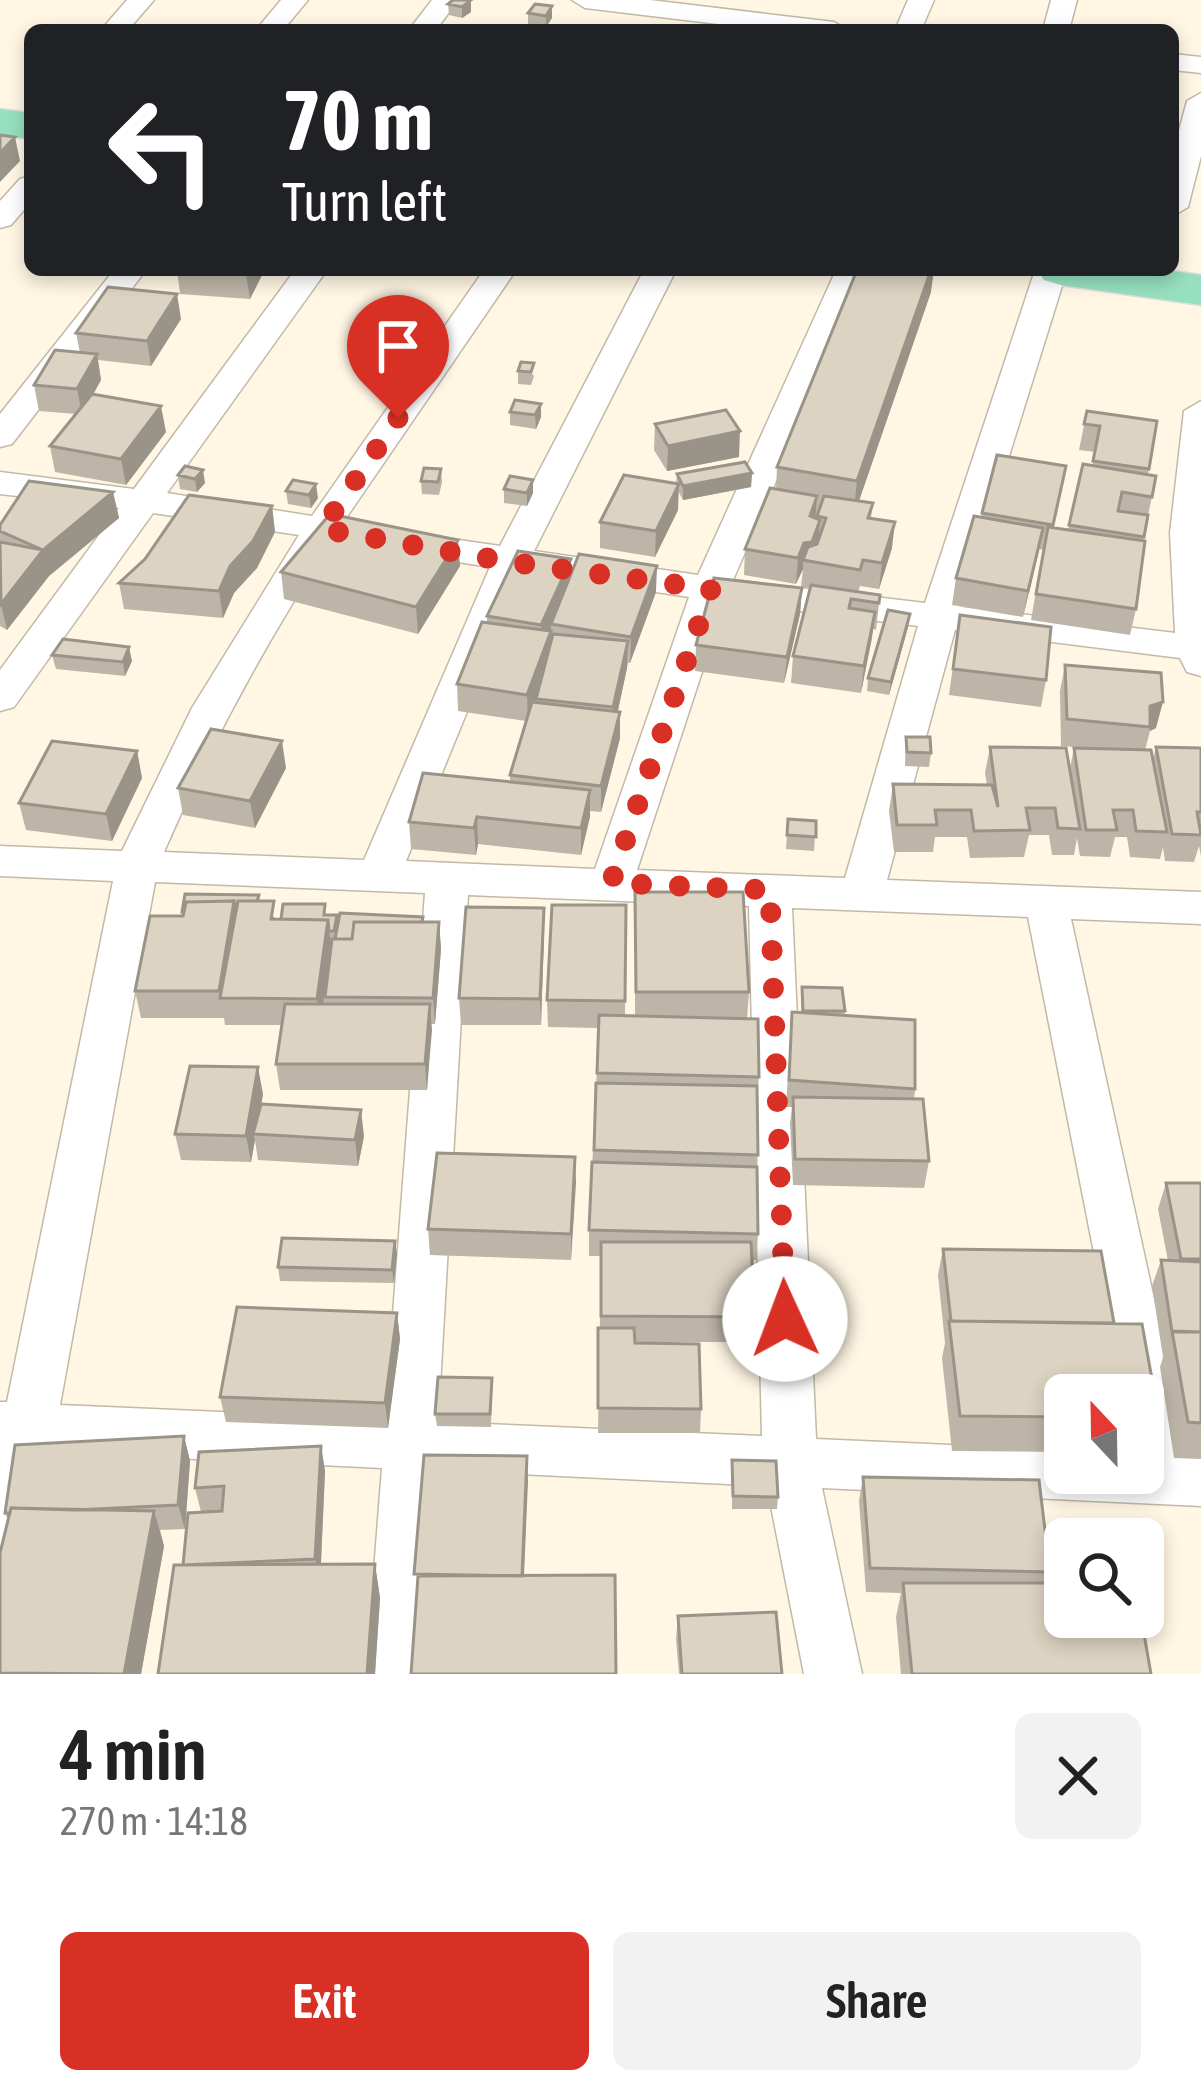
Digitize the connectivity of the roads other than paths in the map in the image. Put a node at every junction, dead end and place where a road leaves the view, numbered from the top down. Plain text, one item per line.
1 (141, 0) edge
2 (296, 0) edge
3 (445, 0) edge
4 (599, 1) edge
5 (751, 17) edge
6 (119, 24) edge
7 (274, 24) edge
8 (427, 24) edge
9 (796, 24) edge
10 (1201, 101) edge
11 (1179, 184) edge
12 (24, 192) edge
13 (0, 219) edge
14 (125, 276) edge
15 (307, 276) edge
16 (496, 276) edge
17 (657, 276) edge
18 (849, 276) edge
19 (1049, 276) edge
20 (1120, 276) edge
21 (1170, 281) edge
22 (1201, 411) edge
23 (0, 437) edge
24 (0, 483) edge
25 (141, 500) junction
26 (322, 529) junction
27 (510, 562) junction
28 (711, 589) junction
29 (939, 619) junction
30 (1199, 653) edge
31 (0, 698) edge
32 (0, 861) edge
33 (137, 865) junction
34 (379, 875) junction
35 (448, 877) junction
36 (611, 883) junction
37 (770, 890) junction
38 (862, 894) junction
39 (1046, 901) junction
40 (1201, 908) edge
41 (13, 1427) edge
42 (411, 1446) junction
43 (790, 1463) junction
44 (1184, 1480) edge
45 (0, 1579) edge
46 (395, 1674) edge
47 (832, 1674) edge

1 - 6 street
2 - 7 street
3 - 8 street
4 - 5 street
5 - 9 street
10 - 11 street
12 - 13 street
14 - 23 street
15 - 25 street
16 - 26 street
17 - 27 street
18 - 28 street
19 - 29 street
20 - 21 main road
22 - 30 street
24 - 25 street
25 - 26 street
25 - 31 street
26 - 27 street
26 - 33 street
27 - 28 street
27 - 34 street
28 - 29 street
28 - 36 street
29 - 30 street
29 - 38 street
32 - 33 street
33 - 34 street
33 - 41 street
34 - 35 street
35 - 36 street
35 - 42 street
36 - 37 street
37 - 38 street
37 - 43 street
38 - 39 street
39 - 40 street
39 - 44 street
41 - 42 street
41 - 45 street
42 - 43 street
42 - 46 street
43 - 44 street
43 - 47 street

